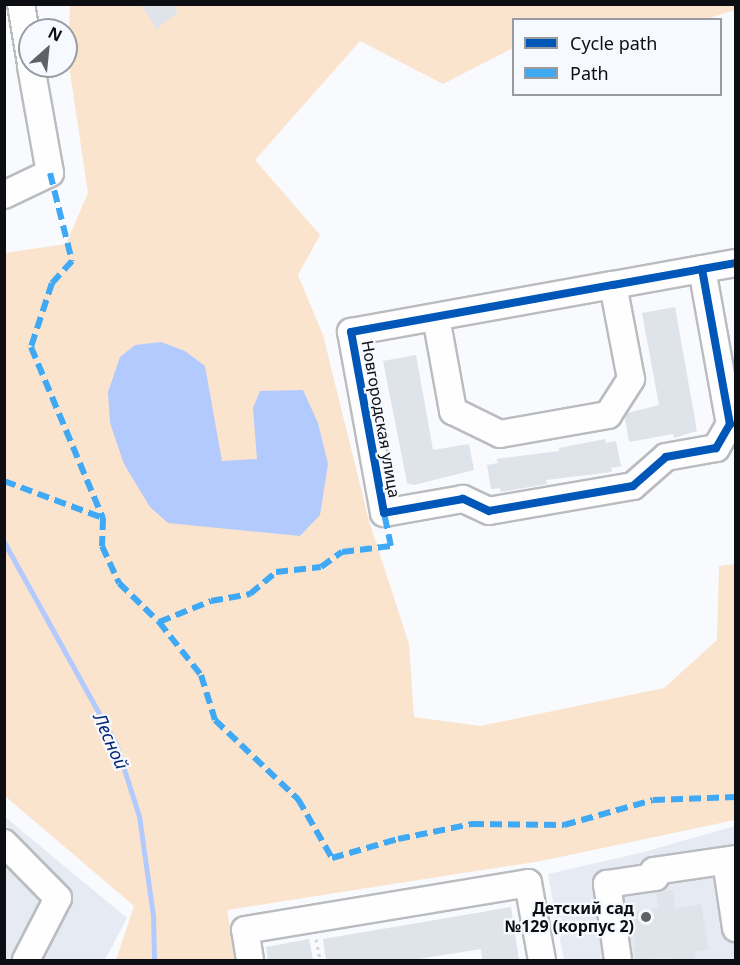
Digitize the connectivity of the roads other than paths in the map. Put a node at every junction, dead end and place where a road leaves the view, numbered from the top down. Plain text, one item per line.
1 (33, 78) edge
2 (4, 195) edge
3 (735, 263) edge
4 (702, 269) junction
5 (613, 285) junction
6 (436, 316) junction
7 (4, 843) edge
8 (730, 860) edge
9 (735, 928) edge
10 (26, 960) edge
11 (250, 960) edge
12 (542, 960) edge
13 (618, 960) edge

1 - 2 street
3 - 4 street, Новгородская улица
4 - 5 street, Новгородская улица
4 - 6 street, Новгородская улица
5 - 6 street, Новгородская улица
5 - 6 street
7 - 10 street
8 - 9 street
8 - 13 street
11 - 12 street

